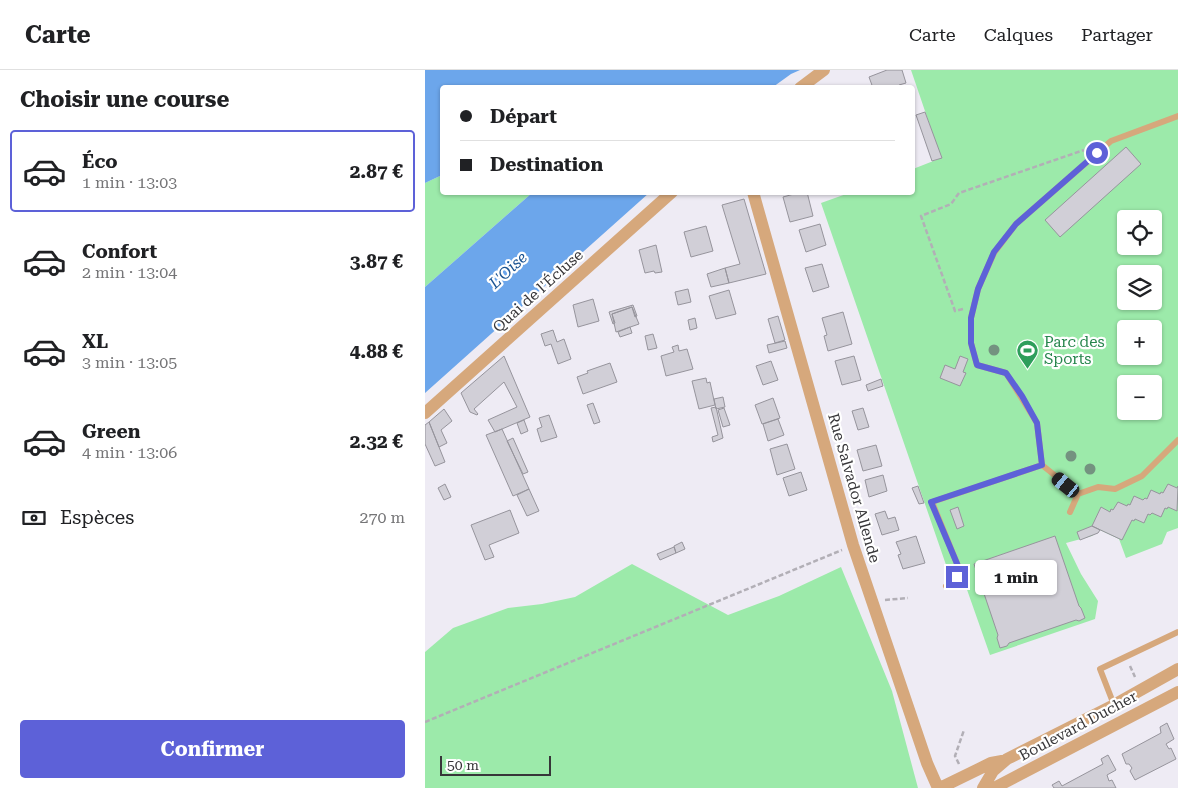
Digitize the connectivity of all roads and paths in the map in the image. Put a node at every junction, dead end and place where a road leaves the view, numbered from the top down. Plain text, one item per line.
1 (824, 70) edge
2 (804, 85) edge
3 (1178, 116) edge
4 (1084, 150) dead end
5 (669, 195) edge
6 (754, 195) edge
7 (974, 307) junction
8 (425, 413) edge
9 (1178, 440) edge
10 (1042, 465) junction
11 (1078, 494) junction
12 (1070, 512) dead end
13 (853, 545) junction
14 (946, 586) dead end
15 (908, 598) dead end
16 (872, 602) junction
17 (1178, 632) edge
18 (1125, 658) junction
19 (1178, 668) edge
20 (1141, 689) junction
21 (1178, 692) edge
22 (1114, 705) junction
23 (425, 722) edge
24 (964, 730) dead end
25 (1007, 760) junction
26 (965, 774) junction
27 (939, 788) edge
28 (983, 788) edge
29 (994, 788) edge

1 - 2 street
3 - 7 lane
4 - 7 path
5 - 8 street, Quai de l'Écluse
6 - 13 street, Rue Salvador Allende
7 - 10 lane
9 - 11 lane
10 - 11 lane
10 - 14 lane
11 - 12 lane
13 - 16 street, Rue Salvador Allende
13 - 23 path
15 - 16 path
16 - 27 street, Rue Salvador Allende
17 - 18 lane
18 - 20 path
18 - 22 lane
19 - 20 street, Boulevard Ducher
20 - 22 street, Boulevard Ducher
21 - 29 street, Boulevard Ducher
22 - 25 street, Boulevard Ducher
24 - 26 path
25 - 26 street, Boulevard Ducher
25 - 28 street, Boulevard Ducher
26 - 27 street, Boulevard Ducher

